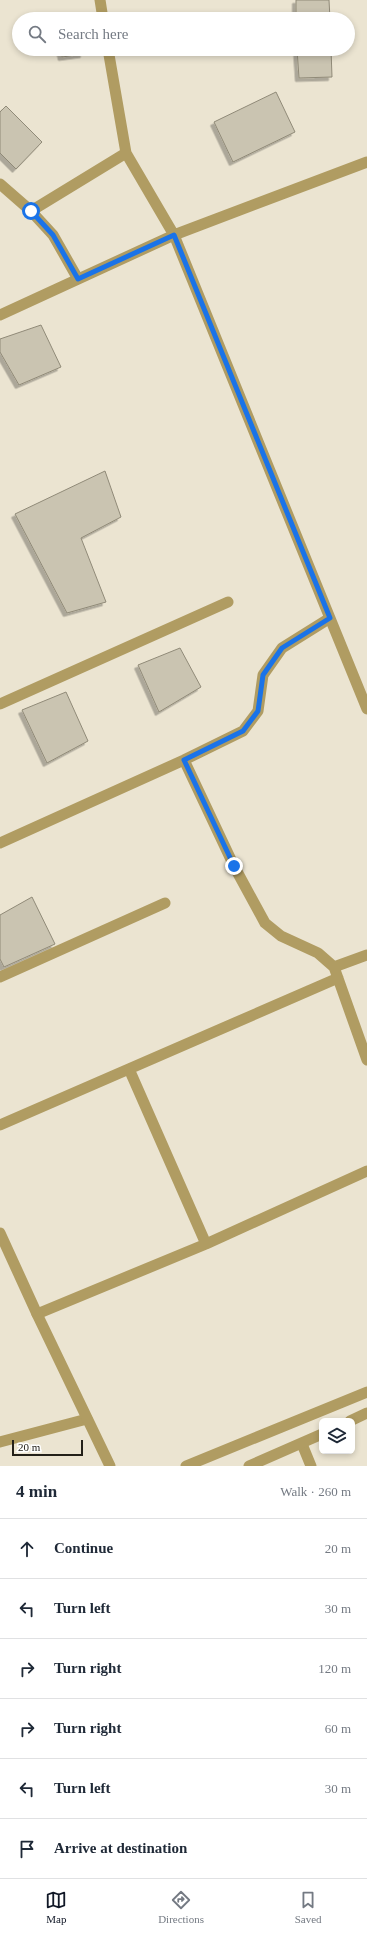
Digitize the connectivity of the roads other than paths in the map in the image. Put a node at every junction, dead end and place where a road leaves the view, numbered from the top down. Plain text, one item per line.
1 (100, 0) edge
2 (102, 12) edge
3 (109, 56) edge
4 (126, 153) junction
5 (367, 162) edge
6 (0, 184) edge
7 (31, 211) junction
8 (174, 235) junction
9 (78, 279) junction
10 (0, 315) edge
11 (228, 602) dead end
12 (330, 618) junction
13 (0, 704) edge
14 (367, 709) edge
15 (184, 760) junction
16 (0, 843) edge
17 (165, 903) dead end
18 (367, 955) edge
19 (336, 972) junction
20 (0, 977) edge
21 (367, 1060) edge
22 (129, 1069) junction
23 (0, 1125) edge
24 (367, 1170) edge
25 (0, 1233) edge
26 (206, 1244) junction
27 (36, 1314) junction
28 (367, 1392) edge
29 (367, 1413) edge
30 (87, 1419) junction
31 (355, 1419) edge
32 (319, 1436) edge
33 (0, 1442) edge
34 (302, 1444) junction
35 (110, 1466) edge
36 (186, 1466) edge
37 (248, 1466) edge
38 (311, 1466) edge

1 - 2 street
3 - 4 street
4 - 7 street
4 - 8 street
5 - 8 street
6 - 7 street
7 - 9 street
8 - 9 street
8 - 12 street
9 - 10 street
11 - 13 street
12 - 14 street
12 - 15 street
15 - 16 street
15 - 19 street
17 - 20 street
18 - 19 street
19 - 21 street
19 - 22 street
22 - 23 street
22 - 26 street
24 - 26 street
25 - 27 street
26 - 27 street
27 - 30 street
28 - 36 street
29 - 31 street
30 - 33 street
30 - 35 street
32 - 34 street
34 - 37 street
34 - 38 street

